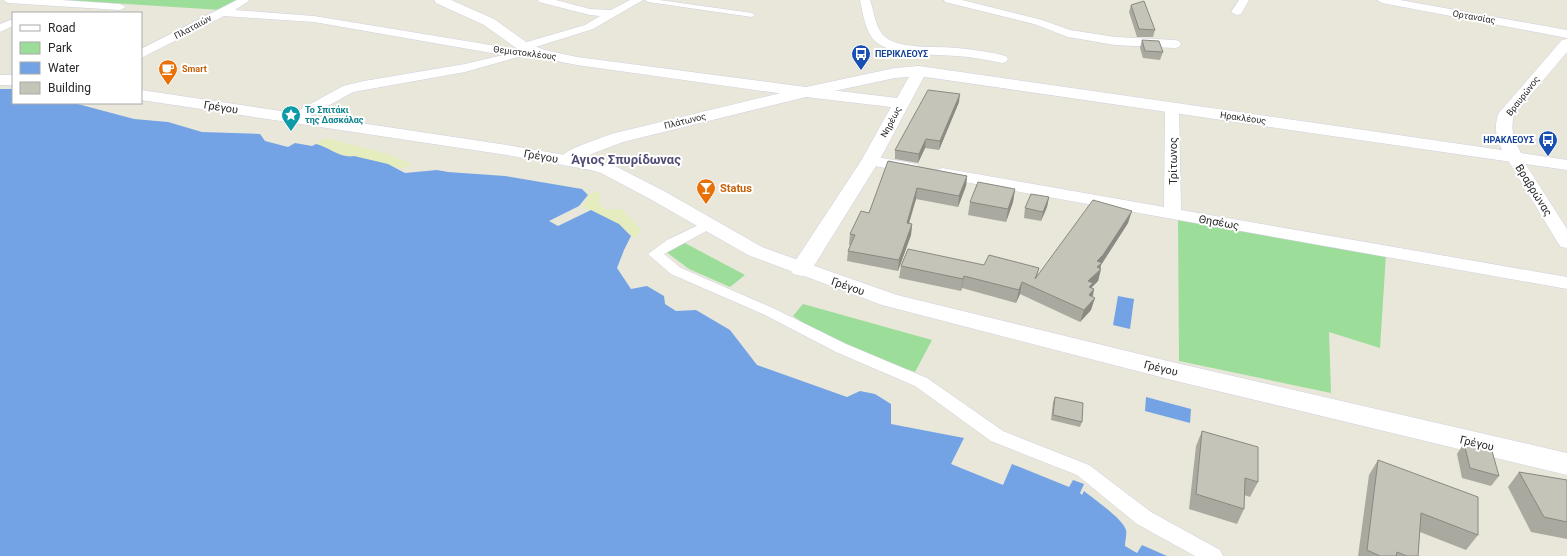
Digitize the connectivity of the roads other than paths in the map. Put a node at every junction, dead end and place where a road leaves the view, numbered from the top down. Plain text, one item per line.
1 (8, 0) edge
2 (245, 0) edge
3 (440, 0) edge
4 (543, 0) edge
5 (638, 0) edge
6 (648, 0) edge
7 (866, 0) edge
8 (949, 0) edge
9 (1244, 0) edge
10 (1382, 0) edge
11 (64, 1) edge
12 (120, 7) dead end
13 (37, 12) edge
14 (221, 12) junction
15 (1237, 12) dead end
16 (612, 14) junction
17 (752, 15) dead end
18 (12, 22) edge
19 (0, 28) edge
20 (1567, 34) edge
21 (1567, 43) edge
22 (1175, 44) dead end
23 (522, 51) junction
24 (928, 51) junction
25 (142, 53) edge
26 (1002, 59) dead end
27 (919, 71) junction
28 (0, 80) edge
29 (12, 80) edge
30 (806, 92) junction
31 (142, 95) edge
32 (902, 103) junction
33 (1172, 108) junction
34 (294, 119) junction
35 (1514, 157) junction
36 (567, 160) junction
37 (870, 161) junction
38 (1567, 165) edge
39 (1173, 214) junction
40 (707, 225) junction
41 (1567, 244) edge
42 (801, 269) junction
43 (1567, 284) edge
44 (1567, 464) edge
45 (1214, 556) edge

1 - 11 street
2 - 14 street, Πλαταιών
3 - 23 main road, Θεμιστοκλέους
4 - 16 street
5 - 16 street
6 - 17 lane
7 - 24 street
8 - 22 street
9 - 15 street
10 - 20 street, Ορτανσίας
11 - 12 street
11 - 13 street
14 - 23 street, Θεμιστοκλέους
14 - 25 street, Πλαταιών
16 - 23 street
18 - 19 street
21 - 35 main road, Βραυρώνος
23 - 30 main road, Θεμιστοκλέους
23 - 34 street
24 - 26 street
24 - 27 street, Νηρέως
27 - 30 main road, Πλάτωνος
27 - 32 main road, Νηρέως
27 - 33 main road, Ηρακλέους
28 - 29 main road
30 - 32 main road, Θεμιστοκλέους
30 - 36 main road, Πλάτωνος
31 - 34 main road, Γρέγου
32 - 37 main road, Νηρέως
33 - 35 main road, Ηρακλέους
33 - 39 street, Τρίτωνος
34 - 36 main road, Γρέγου
35 - 38 main road, Ηρακλέους
35 - 41 street, Βραβρώνας
36 - 40 main road, Γρέγου
37 - 39 street, Θησέως
37 - 42 main road, Νηρέως
39 - 43 street, Θησέως
40 - 42 main road, Γρέγου
40 - 45 street
42 - 44 main road, Γρέγου

